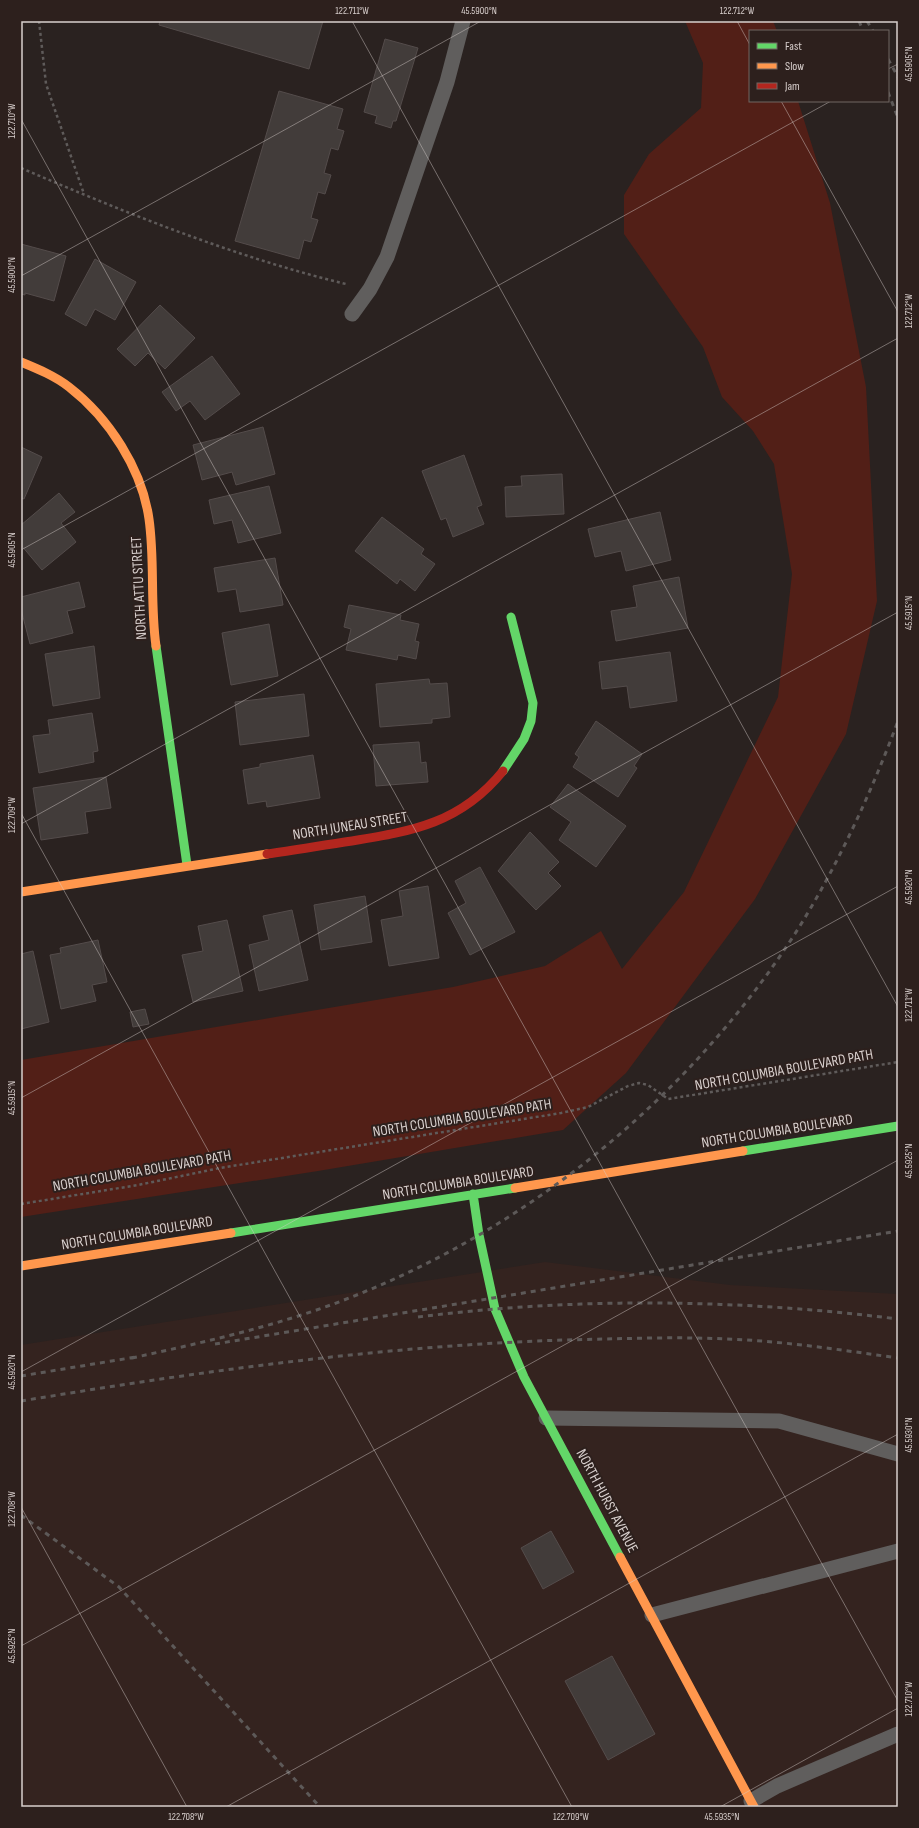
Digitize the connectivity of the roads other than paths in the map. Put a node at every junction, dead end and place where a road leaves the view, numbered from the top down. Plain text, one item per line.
1 (463, 21) edge
2 (352, 314) dead end
3 (21, 362) edge
4 (511, 617) dead end
5 (187, 865) junction
6 (21, 892) edge
7 (898, 1126) edge
8 (473, 1194) junction
9 (21, 1266) edge
10 (546, 1418) junction
11 (898, 1454) edge
12 (898, 1551) edge
13 (652, 1615) junction
14 (898, 1734) edge
15 (752, 1804) edge

1 - 2 lane
3 - 5 street, NORTH ATTU STREET
4 - 5 street, NORTH JUNEAU STREET
5 - 6 street, NORTH JUNEAU STREET
7 - 8 street, NORTH COLUMBIA BOULEVARD
8 - 9 street, NORTH COLUMBIA BOULEVARD
8 - 10 street, NORTH HURST AVENUE
10 - 11 lane
10 - 13 street, NORTH HURST AVENUE
12 - 13 lane
13 - 15 street, NORTH HURST AVENUE
14 - 15 lane

